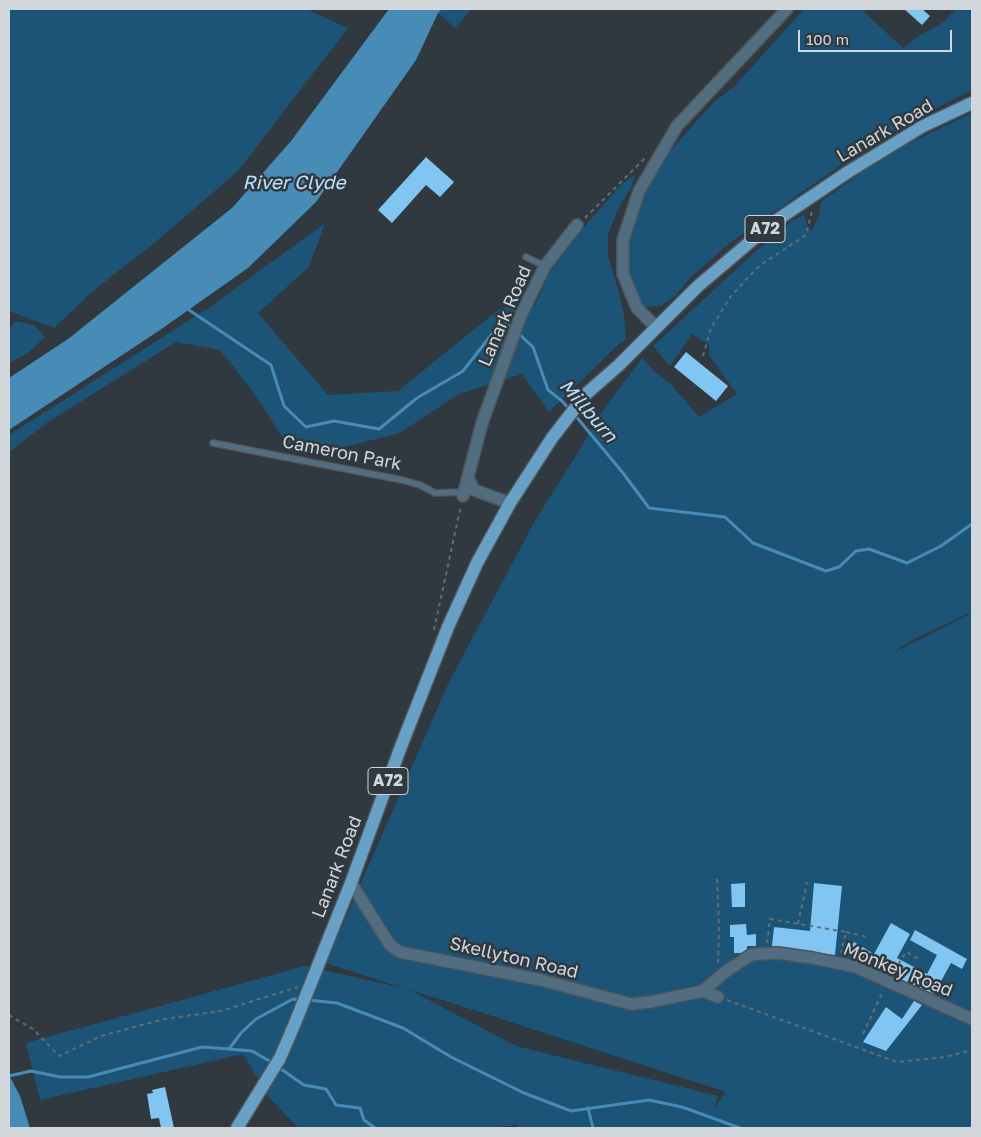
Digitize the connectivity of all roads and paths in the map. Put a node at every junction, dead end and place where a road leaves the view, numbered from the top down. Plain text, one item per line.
1 (787, 9) edge
2 (972, 103) edge
3 (651, 151) dead end
4 (807, 198) junction
5 (577, 225) joint
6 (526, 257) dead end
7 (545, 266) junction
8 (656, 326) junction
9 (702, 356) dead end
10 (213, 443) dead end
11 (468, 478) junction
12 (464, 494) junction
13 (510, 503) junction
14 (434, 630) dead end
15 (717, 879) dead end
16 (351, 882) junction
17 (807, 882) dead end
18 (798, 924) junction
19 (846, 932) junction
20 (867, 937) dead end
21 (766, 953) junction
22 (839, 963) junction
23 (722, 975) junction
24 (307, 989) junction
25 (703, 991) junction
26 (718, 997) joint
27 (9, 1016) edge
28 (972, 1019) edge
29 (972, 1050) edge
30 (236, 1128) edge

1 - 8 street
2 - 4 main road, Lanark Road / A72
3 - 5 path
4 - 8 main road, Lanark Road / A72
4 - 9 path
5 - 7 street, Lanark Road
6 - 7 lane
7 - 11 street, Lanark Road
8 - 13 main road, Lanark Road / A72
10 - 12 lane, Cameron Park
11 - 12 street, Lanark Road
11 - 13 street
12 - 14 path
13 - 16 main road, Lanark Road / A72
15 - 23 path
16 - 24 main road, Lanark Road / A72
16 - 25 street, Skellyton Road
17 - 18 path
18 - 19 path
18 - 21 path
19 - 20 path
19 - 22 path
21 - 22 street, Monkey Road
21 - 23 street, Monkey Road
22 - 28 street, Monkey Road
23 - 25 street, Skellyton Road
24 - 27 path
24 - 30 main road, Lanark Road / A72
25 - 26 street
26 - 29 path

